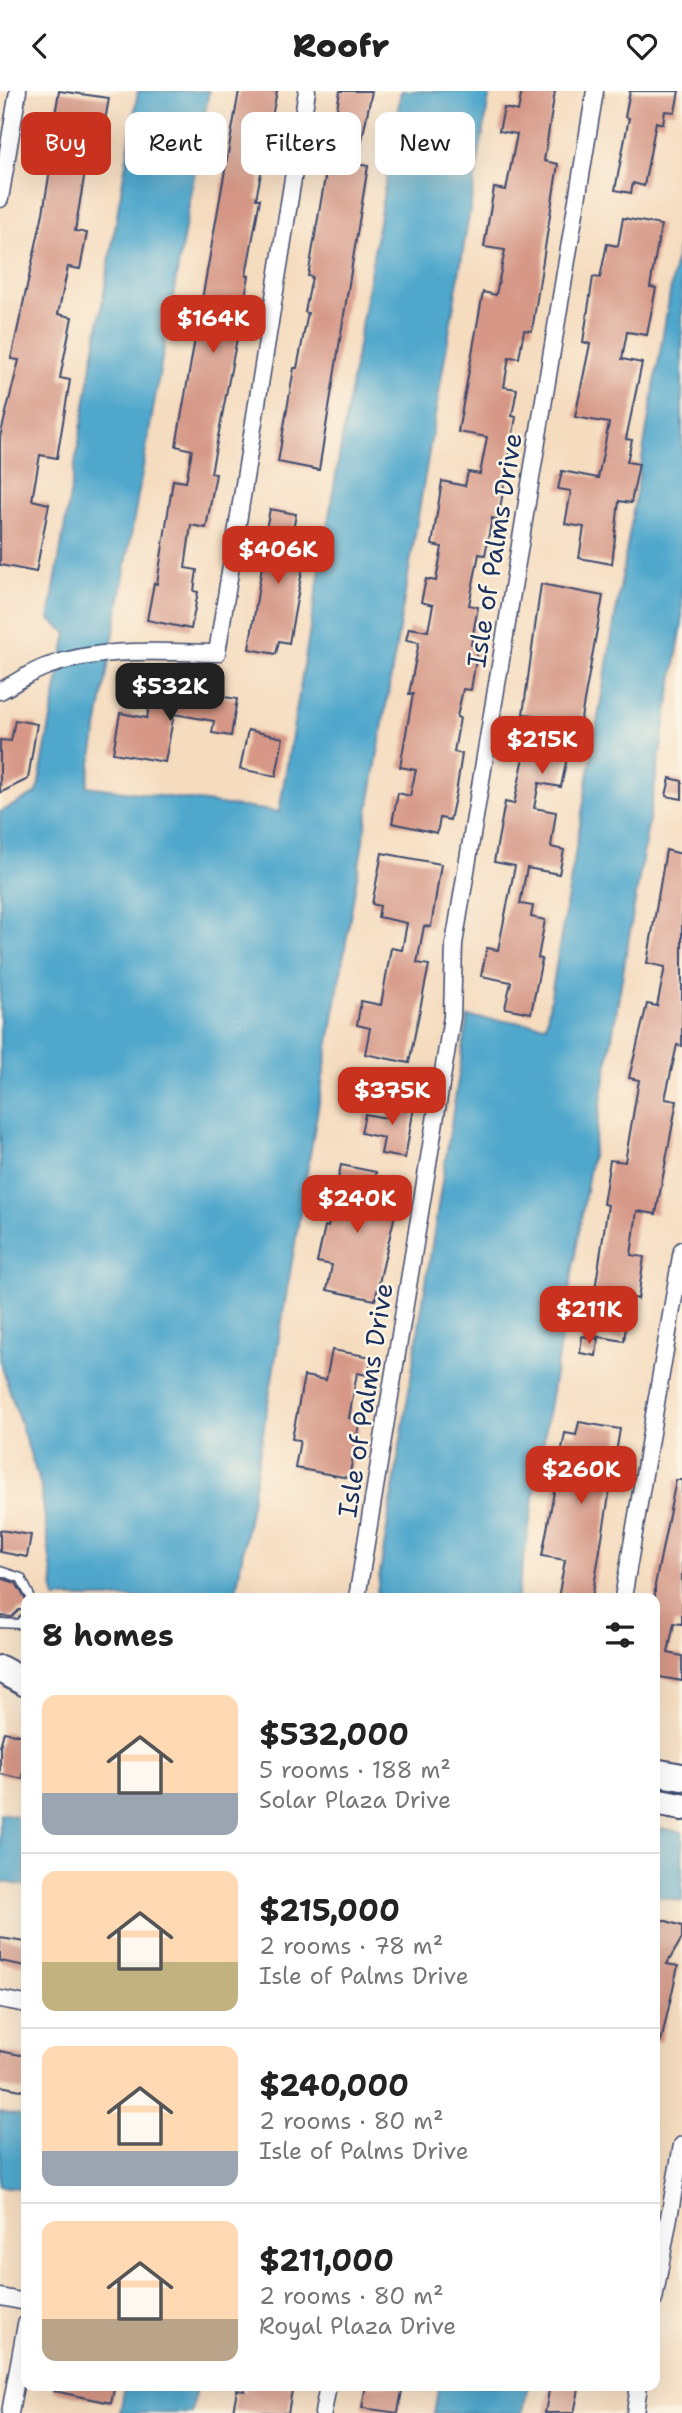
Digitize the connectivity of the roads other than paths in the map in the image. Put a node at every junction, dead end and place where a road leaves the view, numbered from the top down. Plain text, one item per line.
1 (18, 91) edge
2 (307, 91) edge
3 (595, 91) edge
4 (0, 199) edge
5 (0, 691) edge
6 (682, 1250) edge
7 (0, 1571) edge
8 (28, 1593) edge
9 (358, 1593) edge
10 (624, 1593) edge
11 (21, 1622) edge
12 (0, 1623) edge
13 (660, 1773) edge
14 (682, 1777) edge
15 (660, 1804) edge
16 (682, 1807) edge
17 (0, 1999) edge
18 (21, 2003) edge
19 (682, 2145) edge
20 (660, 2267) edge
21 (0, 2297) edge
22 (21, 2301) edge
23 (21, 2351) edge
24 (327, 2391) edge
25 (638, 2391) edge
26 (10, 2411) edge
27 (323, 2413) edge
28 (635, 2413) edge

1 - 4 street
2 - 5 street
3 - 9 street, Isle of Palms Drive
6 - 10 street
7 - 8 lane
11 - 12 lane
13 - 14 main road
15 - 16 main road
17 - 18 street
19 - 20 street
21 - 22 street
23 - 26 street
24 - 27 street
25 - 28 street

